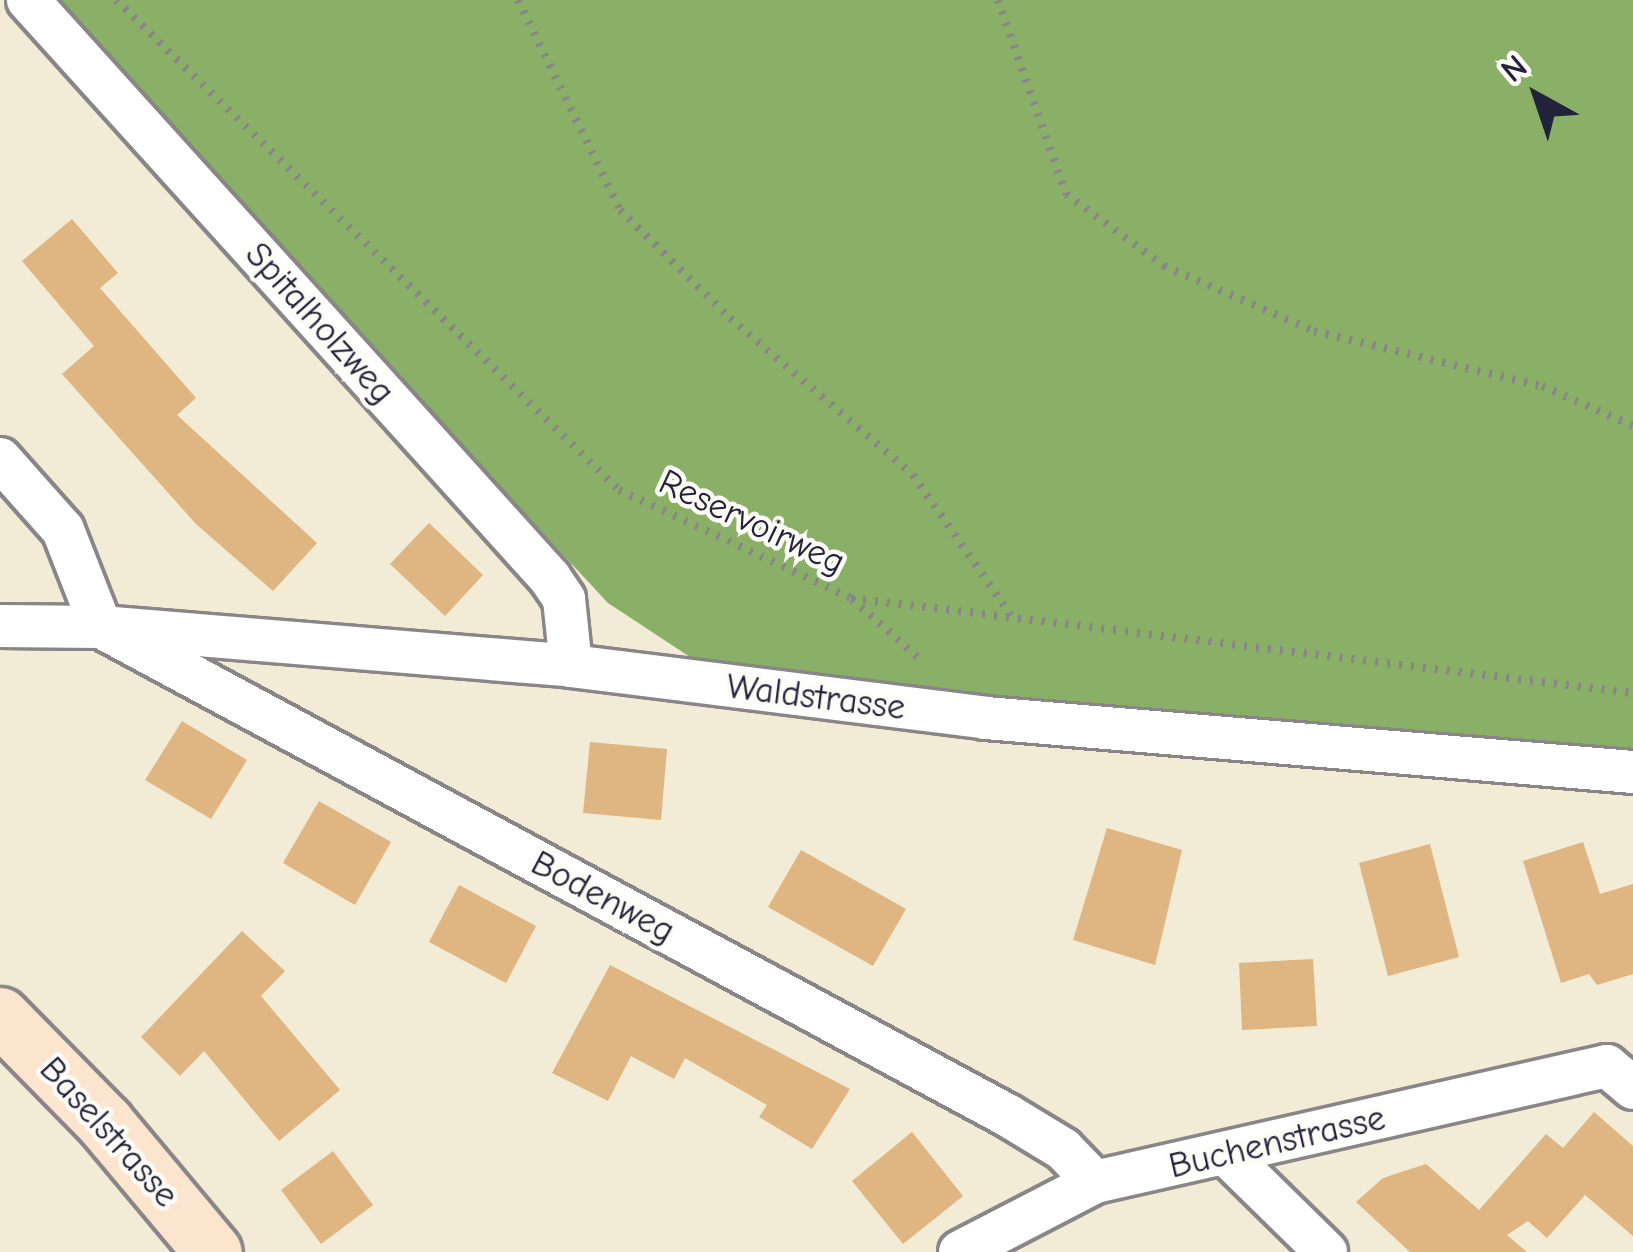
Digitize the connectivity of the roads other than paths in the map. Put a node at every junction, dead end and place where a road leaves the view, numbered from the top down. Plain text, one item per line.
1 (28, 0) edge
2 (0, 459) edge
3 (0, 626) edge
4 (101, 627) junction
5 (571, 666) junction
6 (1633, 772) edge
7 (0, 1016) edge
8 (1620, 1077) edge
9 (1226, 1154) junction
10 (1095, 1182) junction
11 (213, 1252) edge
12 (960, 1252) edge
13 (1326, 1252) edge

1 - 5 street, Spitalholzweg
2 - 4 street
3 - 4 street, Waldstrasse
4 - 5 street, Waldstrasse
4 - 10 street, Bodenweg
5 - 6 street, Waldstrasse
7 - 11 main road, Baselstrasse
8 - 9 street, Buchenstrasse
9 - 10 street, Buchenstrasse
9 - 13 street
10 - 12 street, Buchenstrasse

